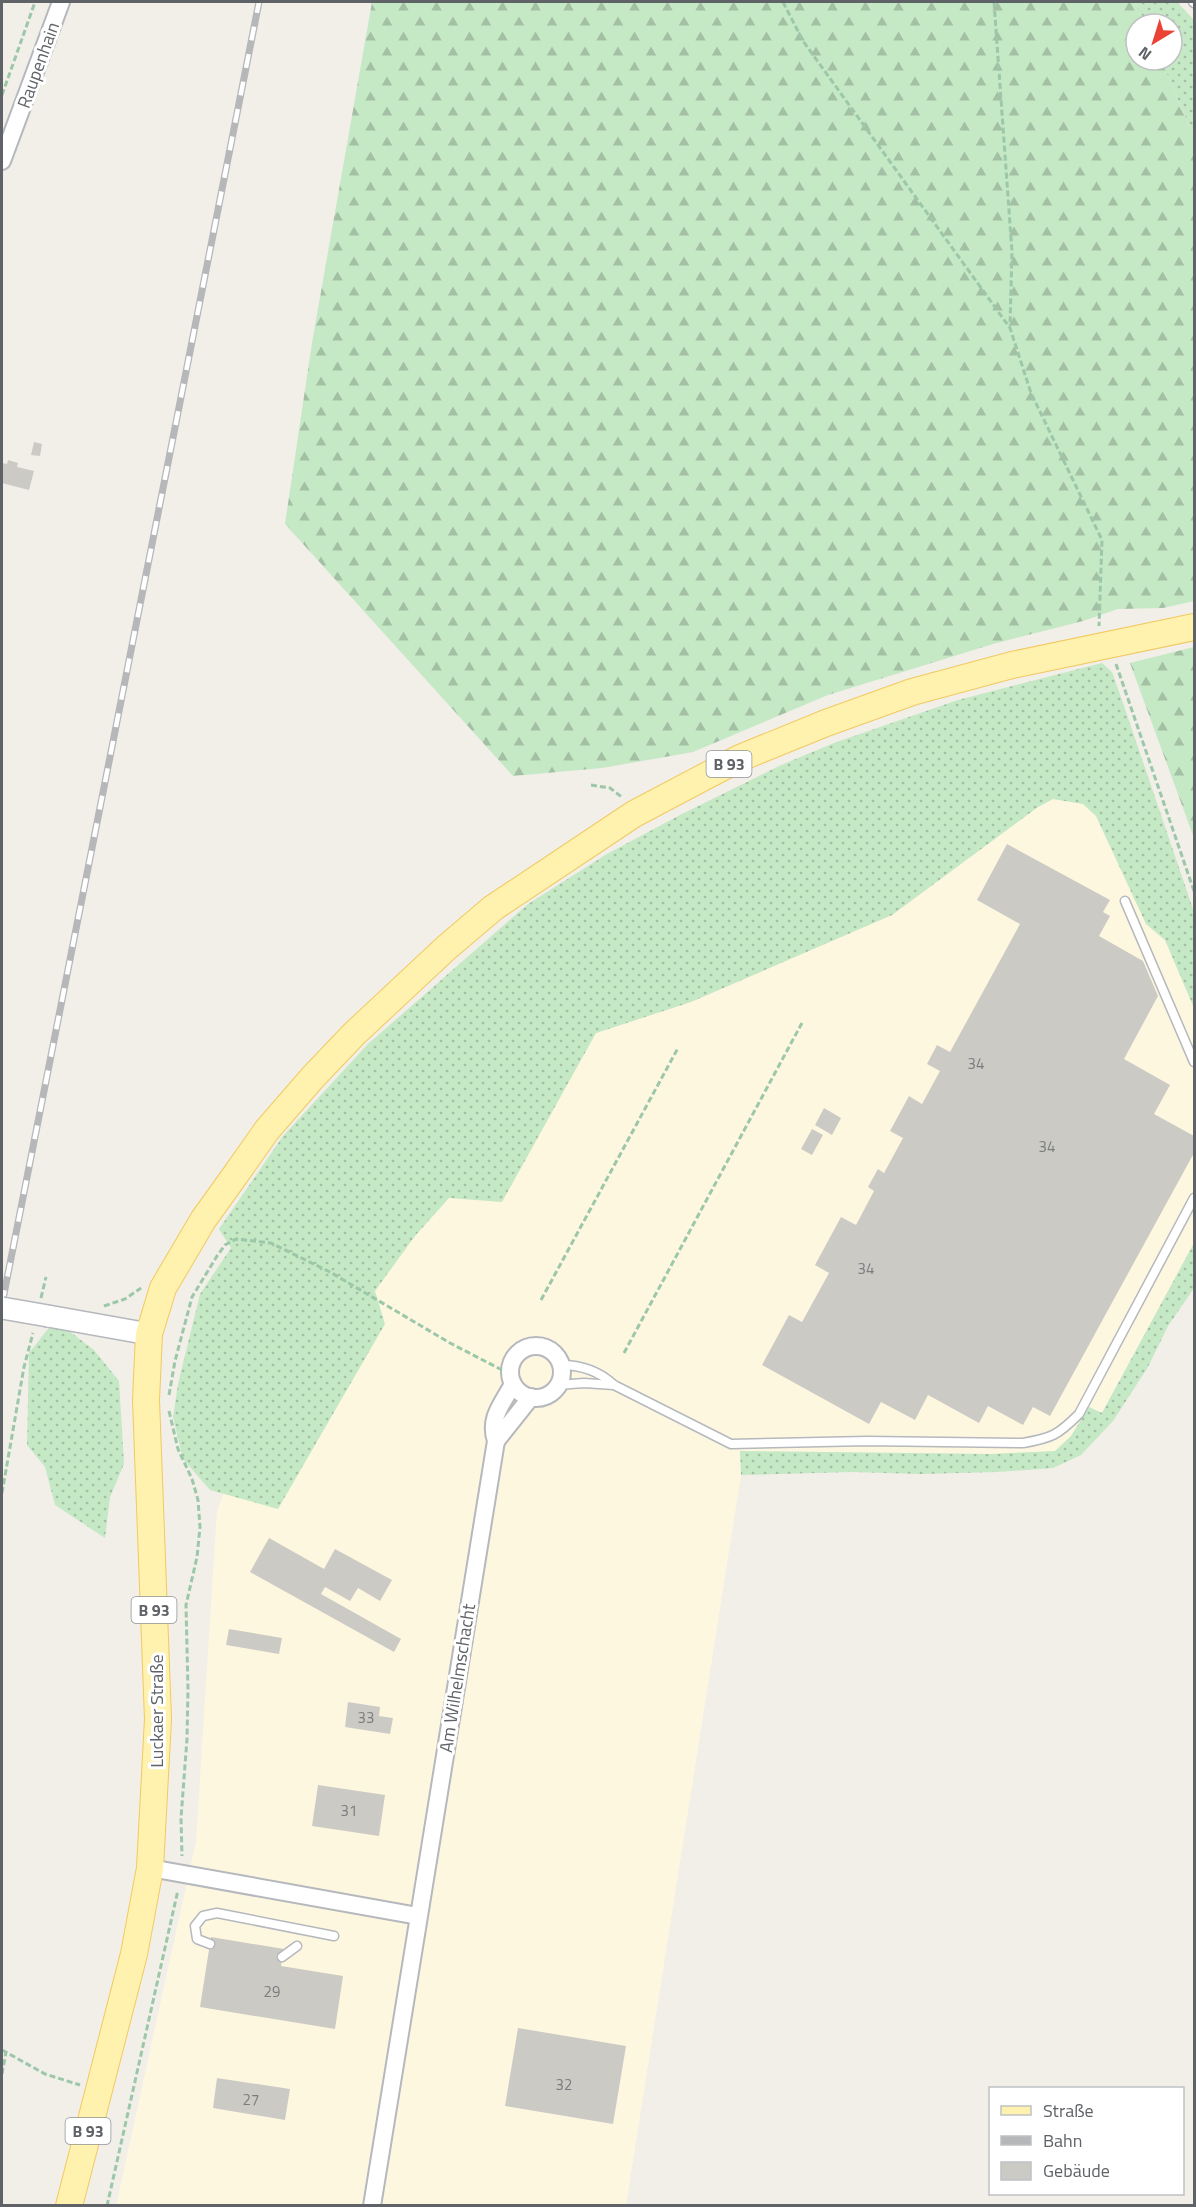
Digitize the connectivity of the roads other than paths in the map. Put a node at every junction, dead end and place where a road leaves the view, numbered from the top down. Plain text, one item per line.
1 (61, 2) edge
2 (2, 162) edge
3 (1194, 627) edge
4 (1125, 901) dead end
5 (1194, 1062) edge
6 (1194, 1198) edge
7 (2, 1308) edge
8 (149, 1334) junction
9 (561, 1365) junction
10 (512, 1379) junction
11 (558, 1385) junction
12 (614, 1385) junction
13 (531, 1397) junction
14 (496, 1441) junction
15 (150, 1868) junction
16 (418, 1916) junction
17 (334, 1936) dead end
18 (210, 1944) dead end
19 (297, 1946) dead end
20 (282, 1957) dead end
21 (69, 2205) edge
22 (372, 2205) edge

1 - 2 street, Raupenhain
3 - 8 main road, Luckaer Straße / B 93
4 - 5 lane
6 - 12 lane
7 - 8 street, bridge
8 - 15 main road, Luckaer Straße / B 93
9 - 10 street, Am Wilhelmschacht
9 - 11 street
9 - 12 lane
10 - 13 street
10 - 14 street, Am Wilhelmschacht
11 - 12 lane
11 - 13 street, Am Wilhelmschacht
13 - 14 street, Am Wilhelmschacht
14 - 16 street, Am Wilhelmschacht
15 - 16 street
15 - 21 main road, Luckaer Straße / B 93
16 - 22 street, Am Wilhelmschacht
17 - 18 lane
19 - 20 lane

